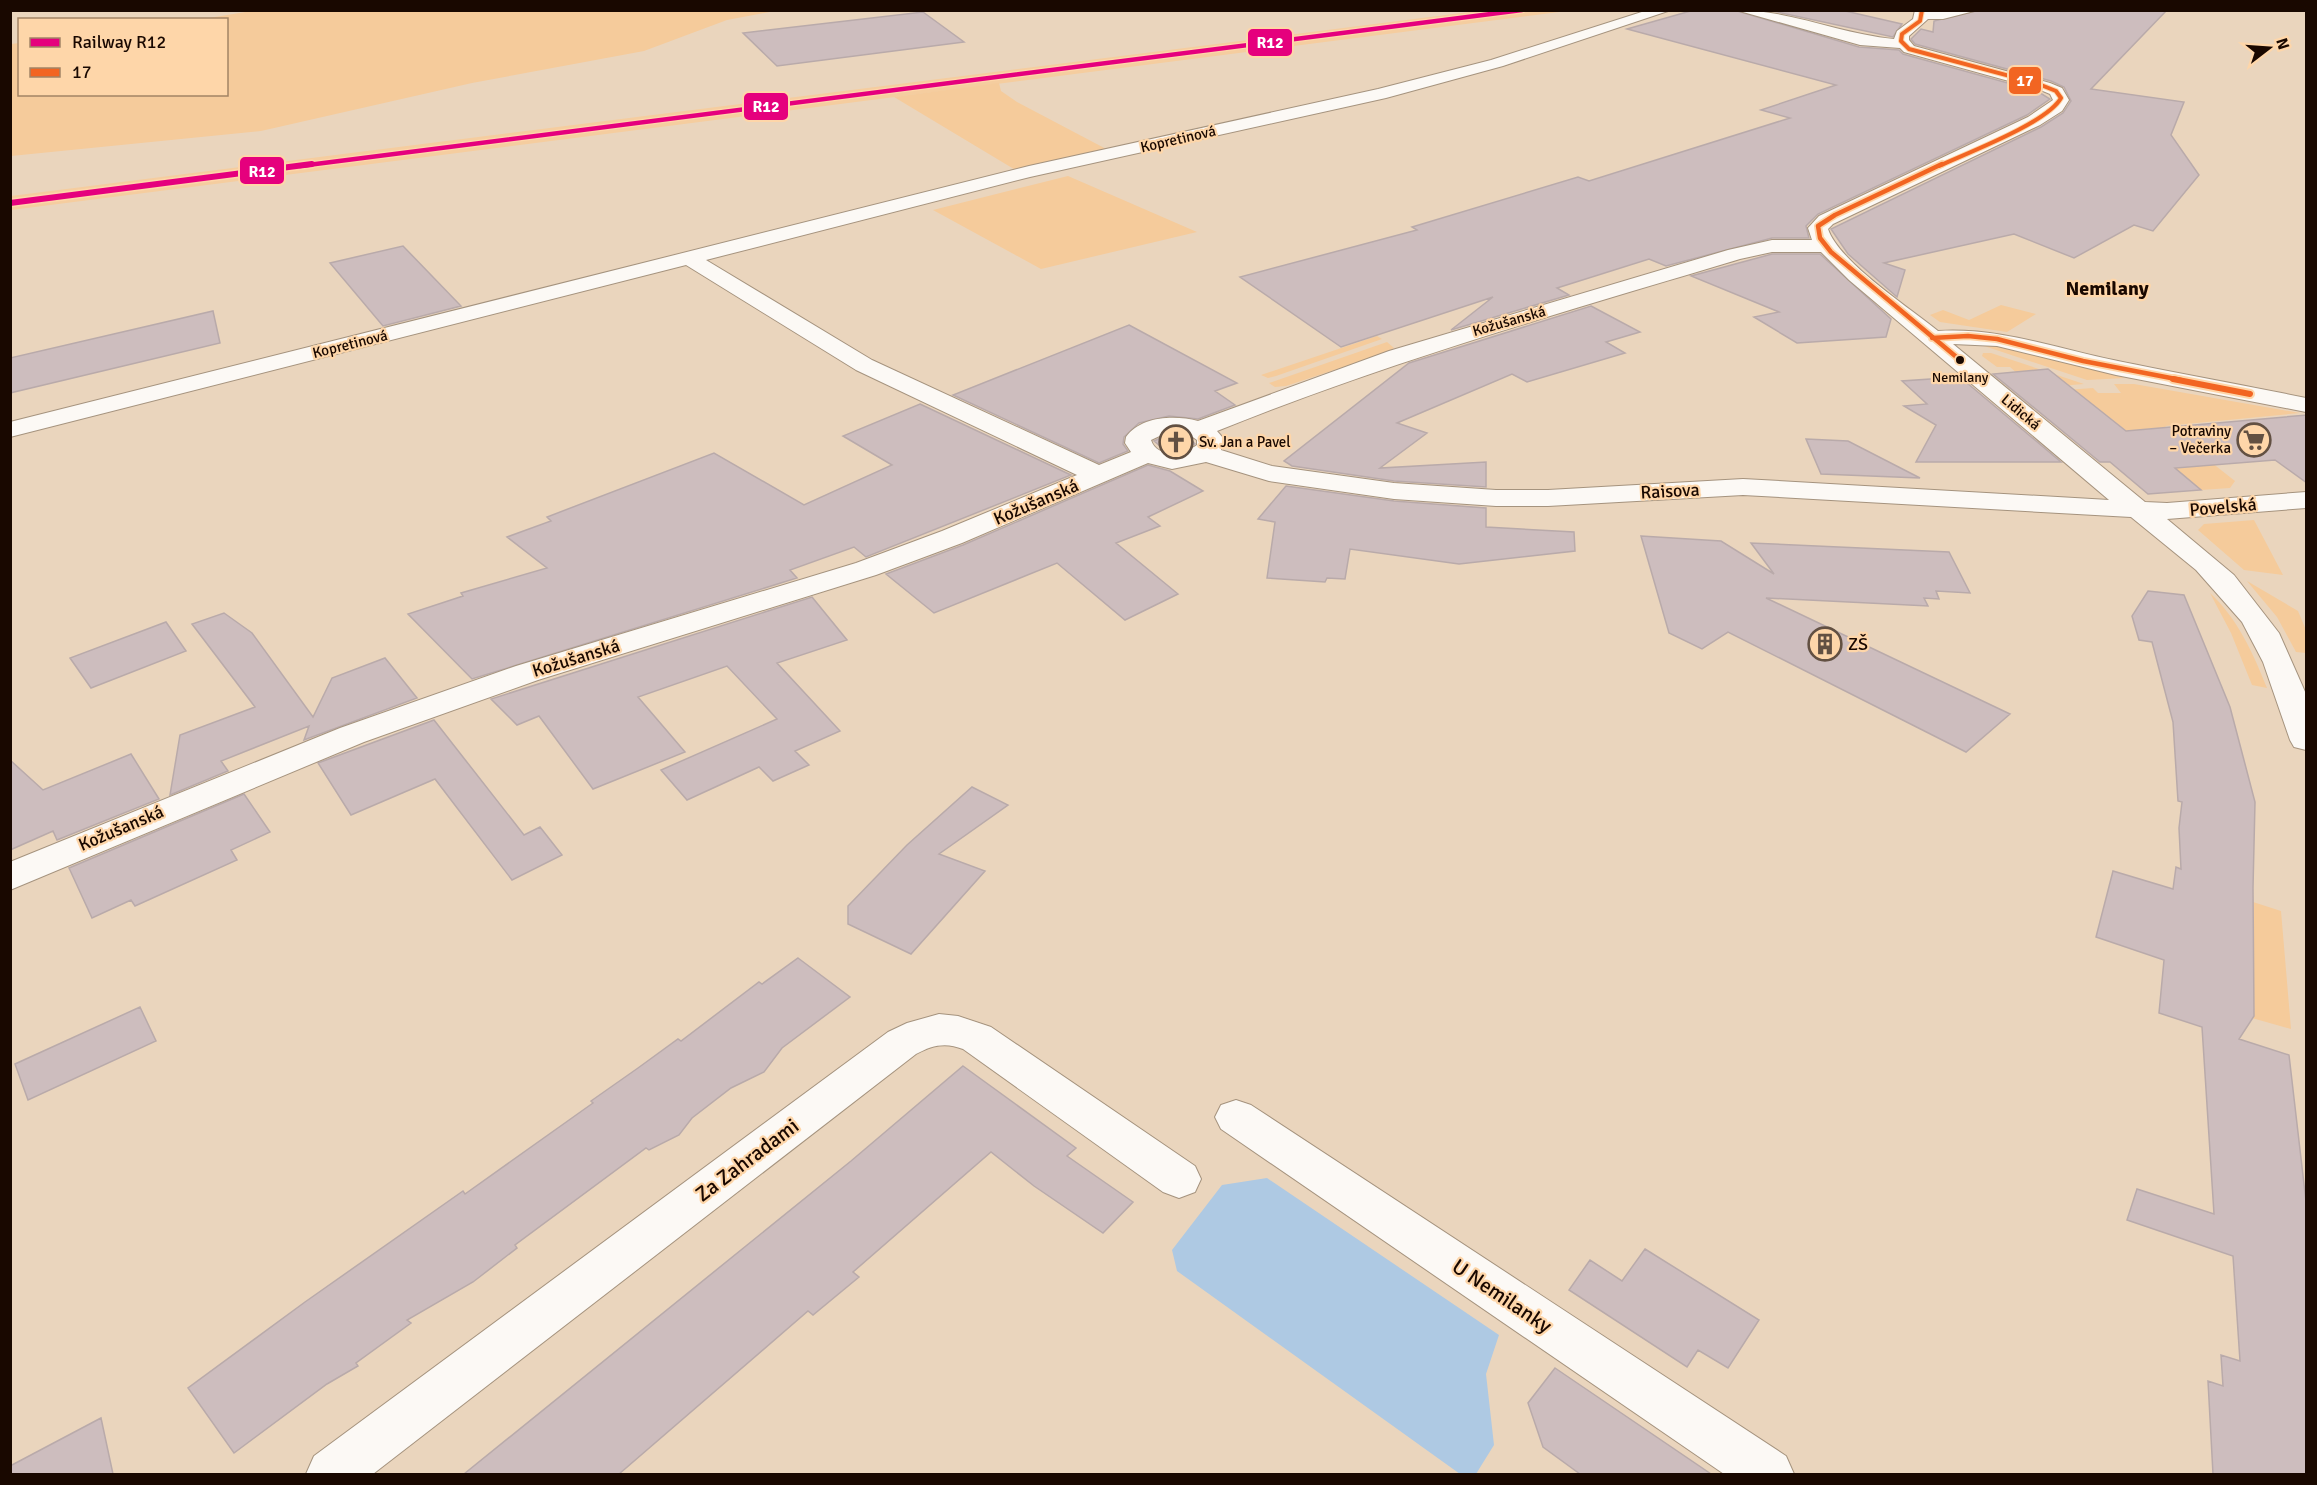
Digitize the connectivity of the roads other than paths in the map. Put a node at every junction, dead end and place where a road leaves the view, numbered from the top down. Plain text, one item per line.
1 (1664, 10) edge
2 (1743, 10) edge
3 (1971, 10) edge
4 (1923, 13) edge
5 (1903, 44) junction
6 (1826, 246) junction
7 (690, 259) junction
8 (1932, 338) junction
9 (2307, 405) edge
10 (10, 430) edge
11 (1202, 441) junction
12 (1148, 454) junction
13 (1100, 474) junction
14 (2307, 500) edge
15 (2139, 510) junction
16 (2307, 740) edge
17 (10, 877) edge
18 (1236, 1117) dead end
19 (1179, 1179) dead end
20 (332, 1474) edge
21 (1768, 1474) edge

1 - 7 street, Kopretinová
2 - 5 street
3 - 4 street
4 - 5 street
5 - 6 street
6 - 8 street, Lidická
6 - 11 street, Kožušanská
7 - 10 street, Kopretinová
7 - 13 street
8 - 9 street
8 - 15 street, Lidická
11 - 12 street, Kožušanská
11 - 12 street, Kožušanská
11 - 15 street, Raisova
12 - 13 street, Kožušanská
13 - 17 street, Kožušanská
14 - 15 street, Povelská
15 - 16 street, Lidická
18 - 21 street, U Nemilanky
19 - 20 street, Za Zahradami

